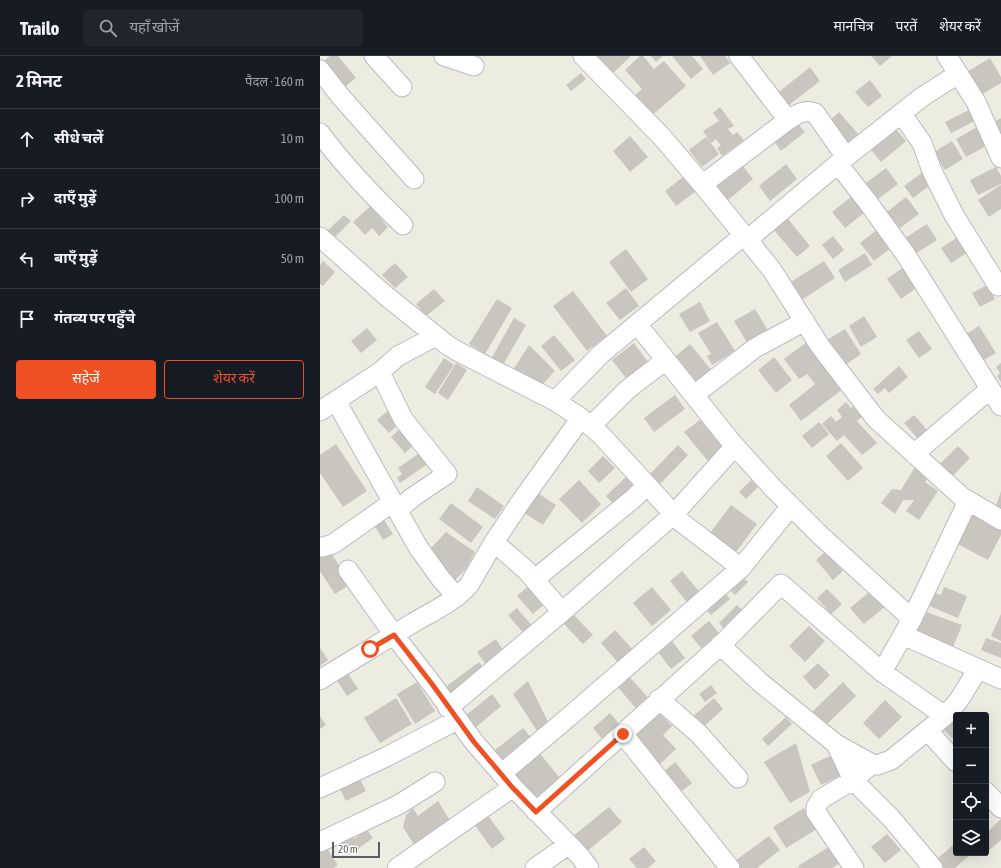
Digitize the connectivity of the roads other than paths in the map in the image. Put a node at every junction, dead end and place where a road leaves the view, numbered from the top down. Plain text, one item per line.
1 (374, 56) edge
2 (444, 56) edge
3 (583, 56) edge
4 (739, 56) edge
5 (947, 56) edge
6 (474, 66) dead end
7 (320, 70) edge
8 (958, 74) junction
9 (402, 87) dead end
10 (901, 113) junction
11 (788, 120) junction
12 (320, 133) edge
13 (1001, 158) edge
14 (842, 161) junction
15 (414, 179) dead end
16 (702, 184) junction
17 (403, 225) dead end
18 (320, 237) edge
19 (746, 237) junction
20 (998, 286) dead end
21 (805, 321) junction
22 (637, 324) junction
23 (436, 336) junction
24 (666, 360) junction
25 (380, 372) junction
26 (990, 389) junction
27 (694, 395) junction
28 (336, 401) junction
29 (555, 401) junction
30 (1001, 406) edge
31 (320, 411) edge
32 (586, 422) junction
33 (735, 446) junction
34 (914, 454) junction
35 (647, 485) junction
36 (968, 500) junction
37 (396, 506) junction
38 (791, 506) junction
39 (674, 514) junction
40 (1001, 520) edge
41 (494, 542) junction
42 (320, 547) edge
43 (741, 568) junction
44 (348, 570) dead end
45 (535, 579) junction
46 (457, 597) junction
47 (562, 612) junction
48 (912, 619) junction
49 (394, 635) junction
50 (903, 635) junction
51 (720, 645) junction
52 (978, 668) junction
53 (882, 672) junction
54 (320, 680) edge
55 (1001, 680) edge
56 (659, 699) junction
57 (453, 714) junction
58 (946, 716) junction
59 (928, 731) junction
60 (623, 734) junction
61 (836, 744) junction
62 (953, 759) edge
63 (872, 764) junction
64 (738, 778) dead end
65 (853, 780) junction
66 (507, 781) junction
67 (435, 782) dead end
68 (320, 788) edge
69 (989, 795) edge
70 (1001, 808) edge
71 (536, 812) junction
72 (320, 842) edge
73 (568, 845) junction
74 (397, 868) edge
75 (535, 868) edge
76 (589, 868) edge
77 (730, 868) edge
78 (854, 868) edge
79 (933, 868) edge

1 - 9 street
2 - 6 street
3 - 16 street
4 - 11 street
5 - 8 street
7 - 15 street
8 - 10 street
8 - 13 street
10 - 14 street
10 - 20 street
11 - 14 street
11 - 16 street
12 - 17 street
14 - 19 street
14 - 26 street
16 - 19 street
18 - 23 street
19 - 21 street
19 - 22 street
21 - 27 street
21 - 34 street
22 - 24 street
22 - 29 street
23 - 25 street
23 - 29 street
24 - 27 street
24 - 32 street
25 - 28 street
25 - 37 street
26 - 30 street
26 - 34 street
27 - 33 street
28 - 31 street
28 - 37 street
29 - 32 street
32 - 35 street
32 - 41 street
33 - 38 street
33 - 39 street
34 - 36 street
35 - 39 street
35 - 45 street
36 - 40 street
36 - 48 street
37 - 42 street
37 - 46 street
38 - 43 street
38 - 48 street
39 - 43 street
39 - 47 street
41 - 45 street
41 - 46 street
43 - 66 street
44 - 49 street
45 - 47 street
46 - 49 street
47 - 57 street
48 - 50 street
49 - 54 street
49 - 57 street
50 - 52 street
50 - 53 street
51 - 53 street
51 - 56 street
51 - 61 street
52 - 55 street
52 - 58 street
53 - 58 street
56 - 60 street
56 - 64 street
57 - 66 street
57 - 68 street
58 - 59 street
59 - 62 street
59 - 63 street
60 - 71 street
60 - 77 street
61 - 63 street
61 - 65 street
63 - 65 street
65 - 78 street
65 - 79 street
66 - 71 street
66 - 74 street
67 - 72 street
69 - 70 street
71 - 73 street
73 - 75 street
73 - 76 street

